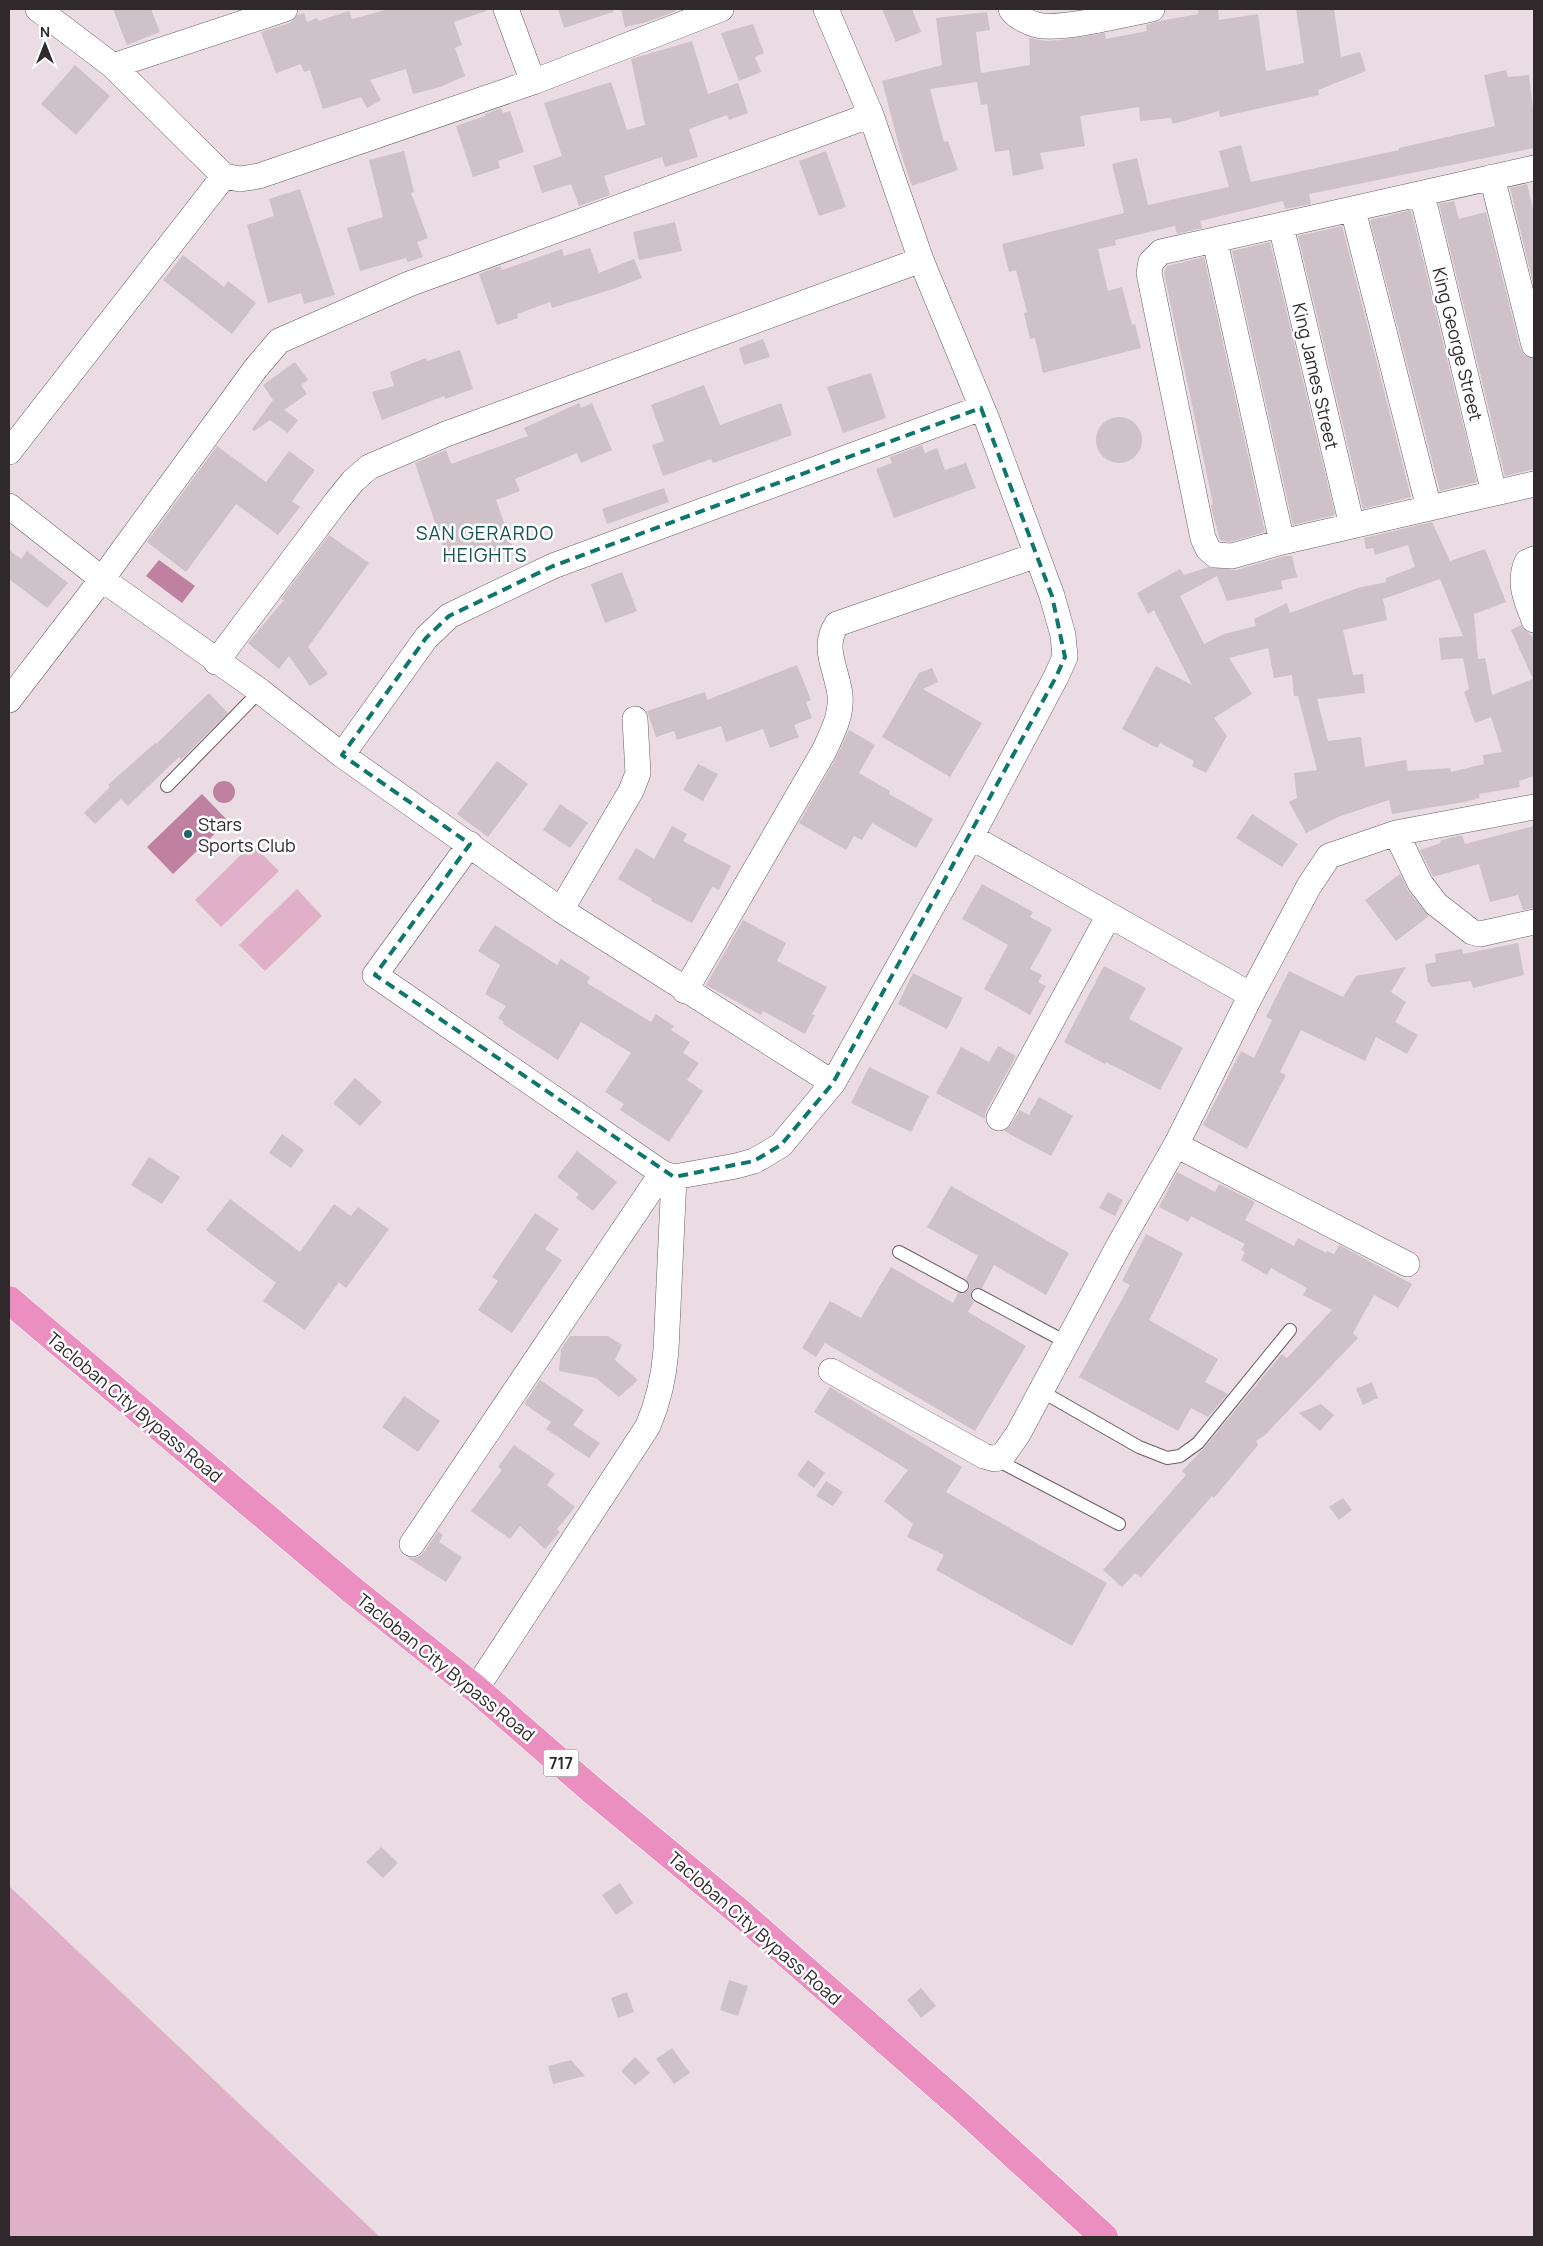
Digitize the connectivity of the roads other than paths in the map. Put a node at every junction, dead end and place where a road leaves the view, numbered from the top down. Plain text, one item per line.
1 (38, 9) edge
2 (285, 9) edge
3 (506, 9) edge
4 (721, 9) edge
5 (826, 9) edge
6 (1012, 9) edge
7 (1152, 9) edge
8 (113, 66) junction
9 (533, 82) junction
10 (871, 116) junction
11 (1534, 168) edge
12 (224, 176) junction
13 (1492, 177) junction
14 (1422, 194) junction
15 (1353, 210) junction
16 (1280, 226) junction
17 (1215, 241) junction
18 (921, 260) junction
19 (1534, 345) edge
20 (981, 408) junction
21 (9, 452) edge
22 (1534, 484) edge
23 (1494, 494) junction
24 (9, 506) edge
25 (1429, 508) junction
26 (1352, 526) junction
27 (1282, 542) junction
28 (1037, 555) junction
29 (1534, 559) edge
30 (102, 580) junction
31 (1534, 620) edge
32 (216, 662) junction
33 (260, 691) junction
34 (9, 700) edge
35 (635, 720) dead end
36 (342, 754) junction
37 (167, 786) dead end
38 (1534, 807) edge
39 (1396, 833) junction
40 (970, 838) junction
41 (470, 844) junction
42 (561, 910) junction
43 (1108, 916) junction
44 (1534, 922) edge
45 (685, 990) junction
46 (1251, 995) junction
47 (833, 1083) junction
48 (999, 1118) dead end
49 (1176, 1145) junction
50 (668, 1175) junction
51 (899, 1252) dead end
52 (1407, 1264) dead end
53 (962, 1286) dead end
54 (978, 1295) dead end
55 (9, 1300) edge
56 (1290, 1330) dead end
57 (1066, 1342) junction
58 (831, 1371) dead end
59 (1041, 1391) junction
60 (995, 1459) junction
61 (1119, 1524) dead end
62 (412, 1544) dead end
63 (476, 1689) junction
64 (1104, 2237) edge

1 - 8 street
2 - 8 street
3 - 9 street
4 - 9 street
5 - 10 street
6 - 7 street
8 - 12 street
9 - 12 street
10 - 18 street
10 - 30 street
11 - 13 street
12 - 21 street
13 - 14 street
13 - 19 street
14 - 15 street
14 - 23 street, King George Street
15 - 16 street
15 - 25 street
16 - 17 street
16 - 26 street, King James Street
17 - 27 street
17 - 27 street
18 - 20 street
18 - 32 street
20 - 28 street
20 - 36 street
22 - 23 street
23 - 25 street
24 - 30 street
25 - 26 street
26 - 27 street
28 - 40 street
28 - 45 street
29 - 31 street
30 - 32 street
30 - 34 street
32 - 33 street
33 - 36 street
33 - 37 lane
35 - 42 street
36 - 41 street
38 - 39 street
39 - 44 street
39 - 46 street
40 - 43 street
40 - 47 street
41 - 42 street
41 - 50 street
42 - 45 street
43 - 46 street
43 - 48 street
45 - 47 street
46 - 49 street
47 - 50 street
49 - 52 street
49 - 57 street
50 - 62 street
50 - 63 street
51 - 53 lane
54 - 57 lane
55 - 63 highway, Tacloban City Bypass Road / 717
56 - 59 lane
57 - 59 street
58 - 60 street
59 - 60 street
60 - 61 lane
63 - 64 highway, Tacloban City Bypass Road / 717

